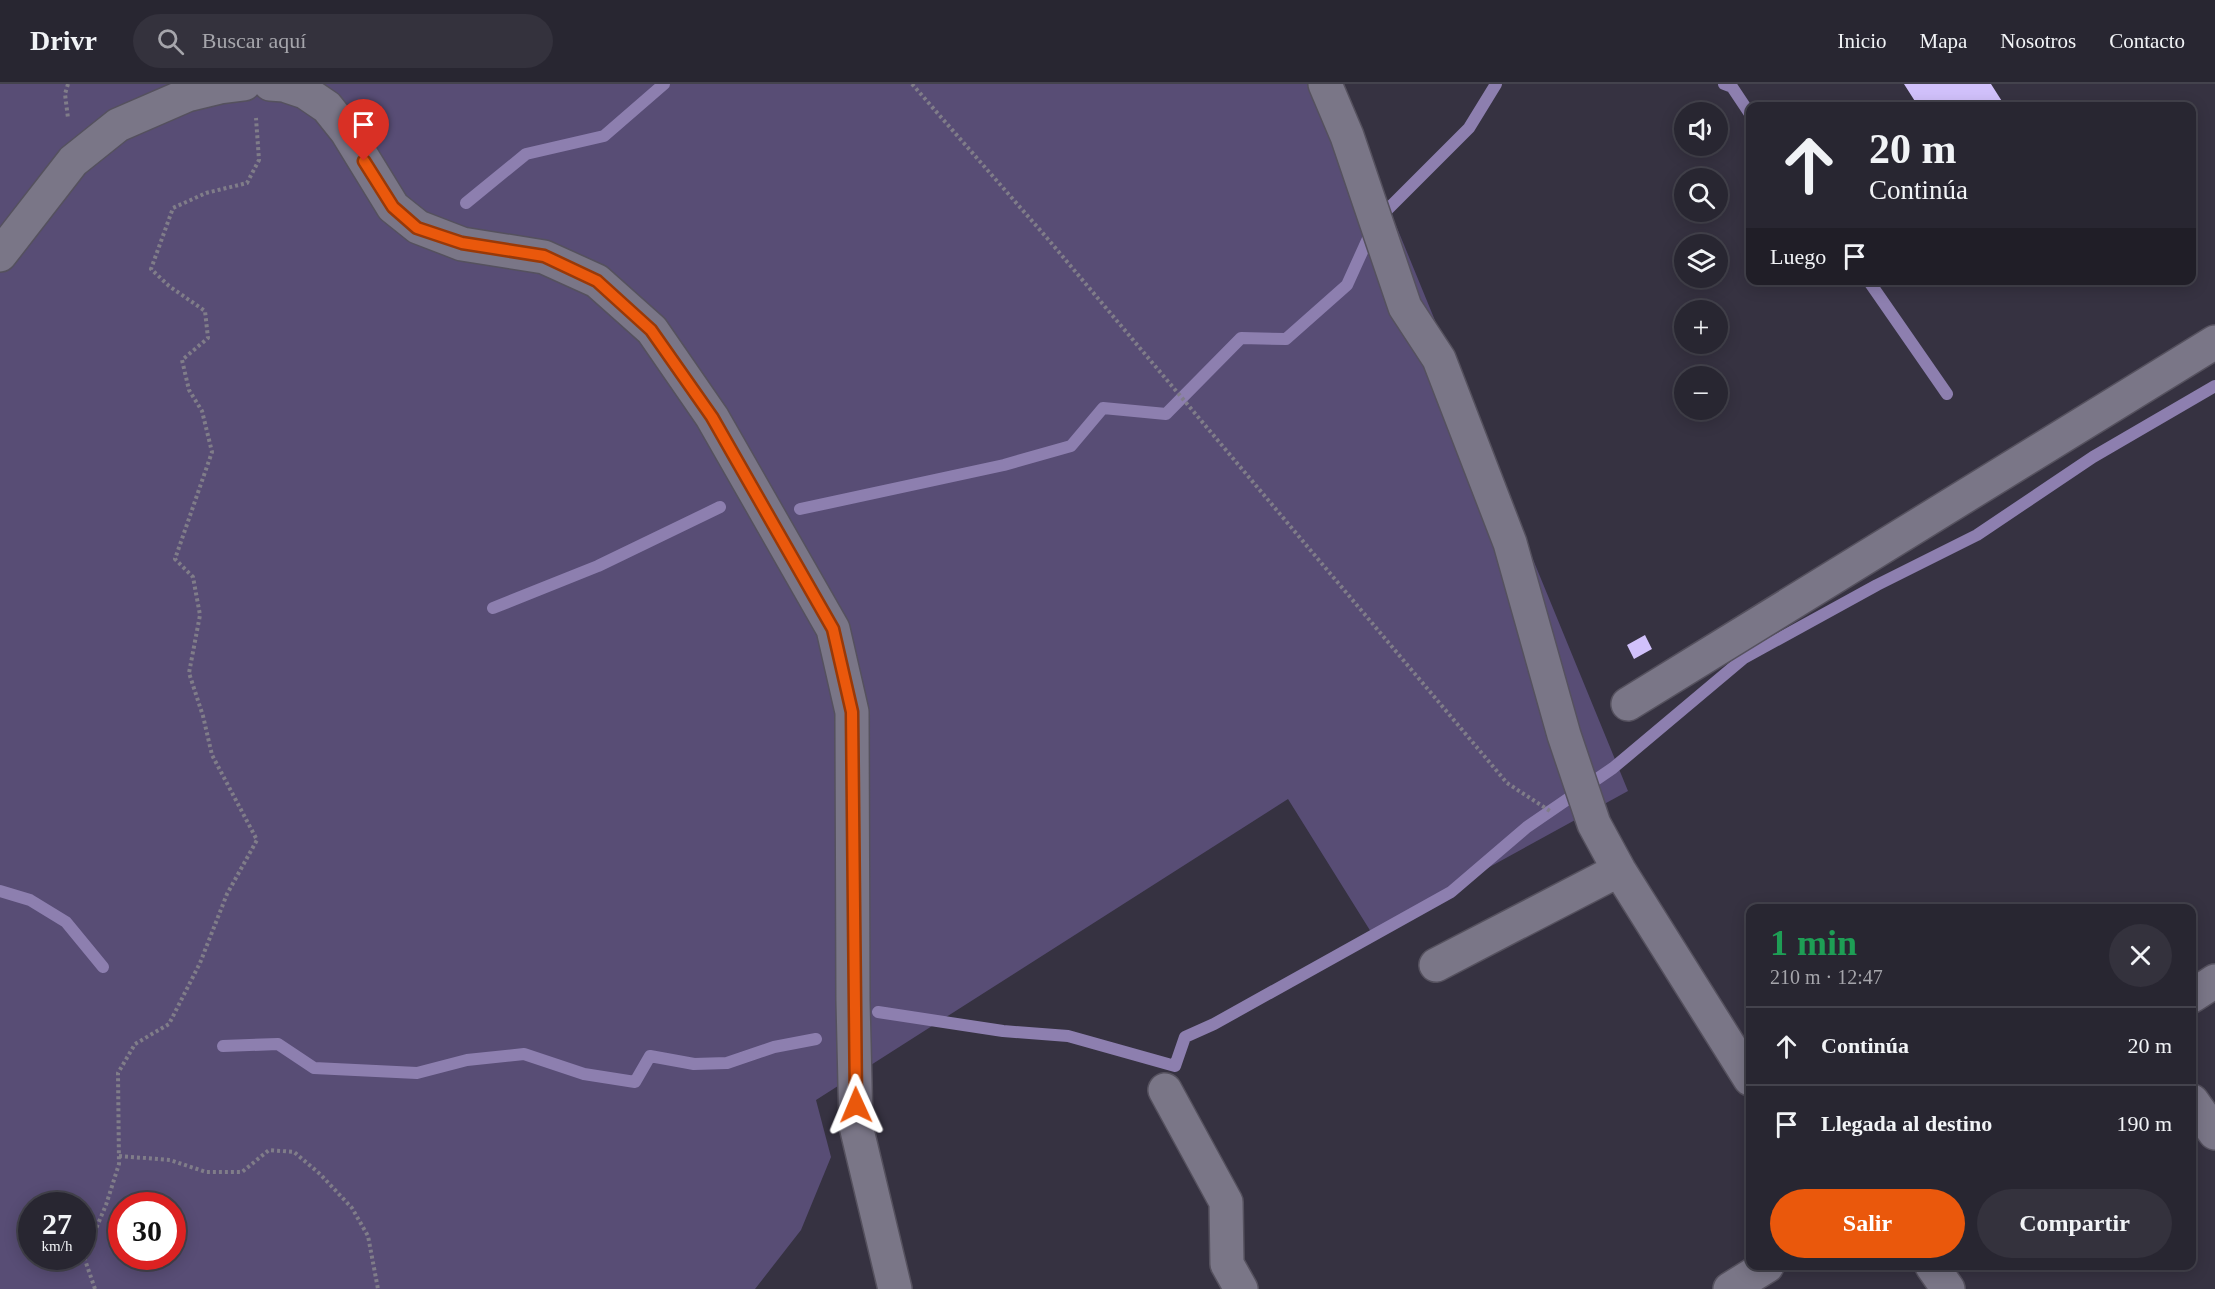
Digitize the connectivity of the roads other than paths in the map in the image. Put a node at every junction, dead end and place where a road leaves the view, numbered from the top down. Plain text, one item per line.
1 (244, 84) edge
2 (270, 84) edge
3 (1325, 84) edge
4 (0, 255) edge
5 (2215, 342) edge
6 (1628, 704) dead end
7 (1619, 870) junction
8 (1436, 965) dead end
9 (2215, 981) edge
10 (2196, 993) edge
11 (1746, 1073) edge
12 (1165, 1090) dead end
13 (2196, 1107) edge
14 (2215, 1133) edge
15 (1761, 1270) edge
16 (1935, 1270) edge
17 (896, 1289) edge
18 (1241, 1289) edge
19 (1732, 1289) edge
20 (1948, 1289) edge

1 - 4 street
2 - 17 street
3 - 7 street
5 - 6 street
7 - 8 street
7 - 11 street
9 - 10 street
12 - 18 street
13 - 14 street
15 - 19 street
16 - 20 street

